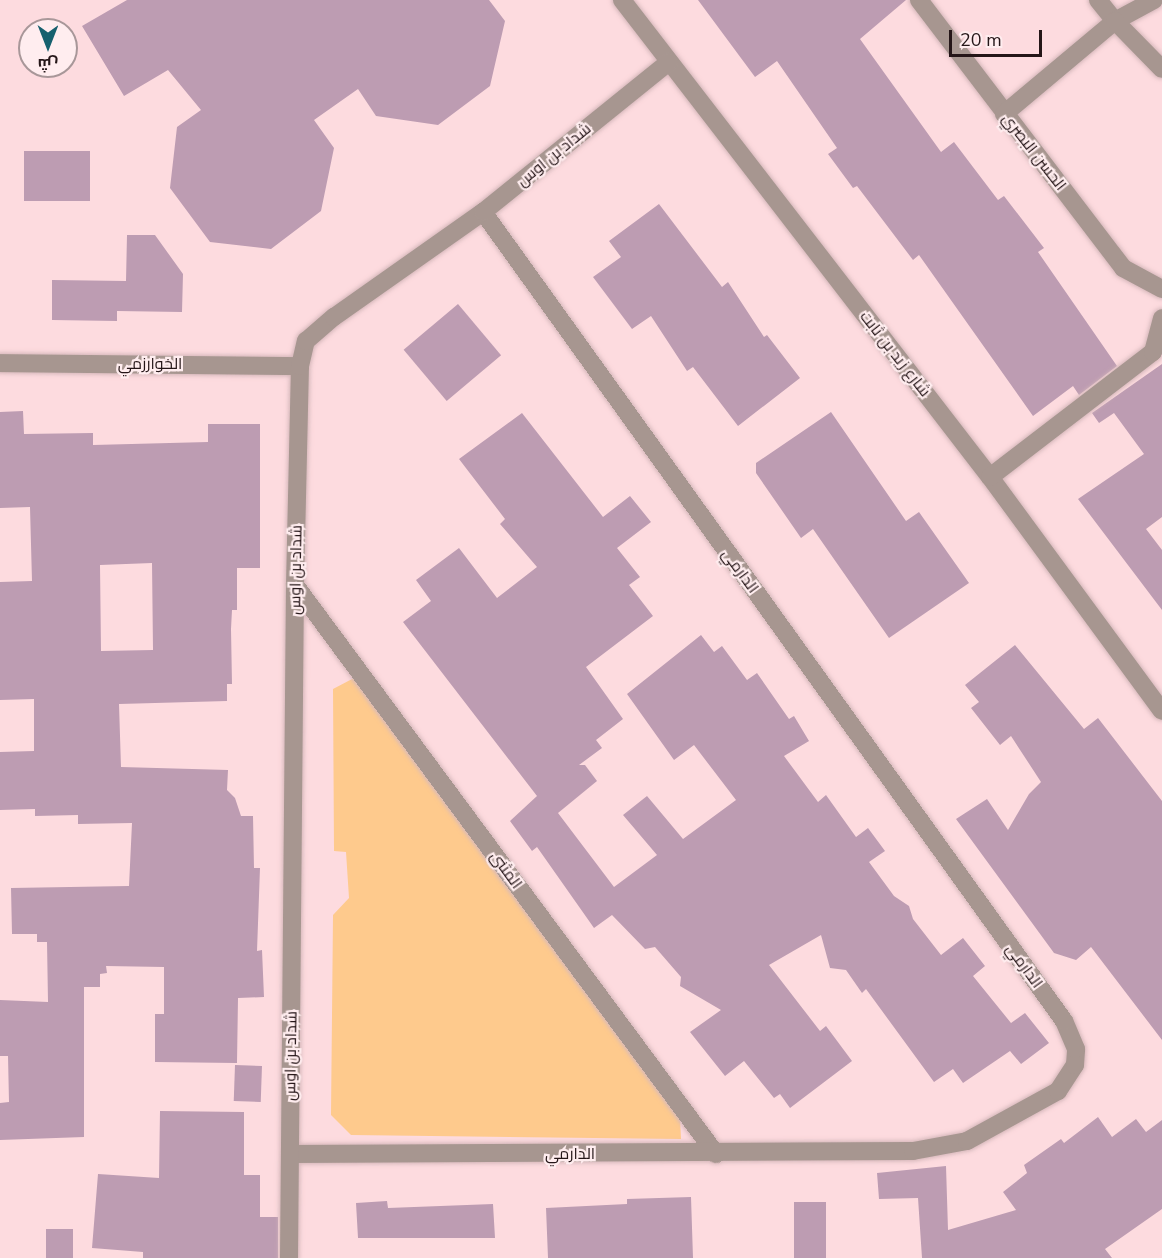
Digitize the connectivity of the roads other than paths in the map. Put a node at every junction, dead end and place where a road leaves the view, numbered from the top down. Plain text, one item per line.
1 (622, 0) edge
2 (919, 0) edge
3 (1098, 0) edge
4 (1154, 0) edge
5 (1115, 21) junction
6 (669, 62) junction
7 (1162, 69) edge
8 (1004, 114) junction
9 (483, 212) junction
10 (1162, 289) edge
11 (1162, 318) edge
12 (0, 363) edge
13 (300, 366) junction
14 (990, 477) junction
15 (295, 585) junction
16 (1162, 711) edge
17 (290, 1154) junction
18 (716, 1154) junction
19 (289, 1258) edge

1 - 6 street, شارع زيد بن ثابت
2 - 8 street, الحسن البصري
3 - 5 street
4 - 5 street
5 - 7 street
5 - 8 street
6 - 9 street, شداد بن اوس
6 - 14 street, شارع زيد بن ثابت
8 - 10 street, الحسن البصري
9 - 13 street, شداد بن اوس
9 - 18 street, الدارمي
11 - 14 street
12 - 13 street, الخوارزمي
13 - 15 street, شداد بن اوس
14 - 16 street, شارع زيد بن ثابت
15 - 17 street, شداد بن اوس
15 - 18 street, المثنى
17 - 18 street, الدارمي
17 - 19 street, شداد بن اوس

